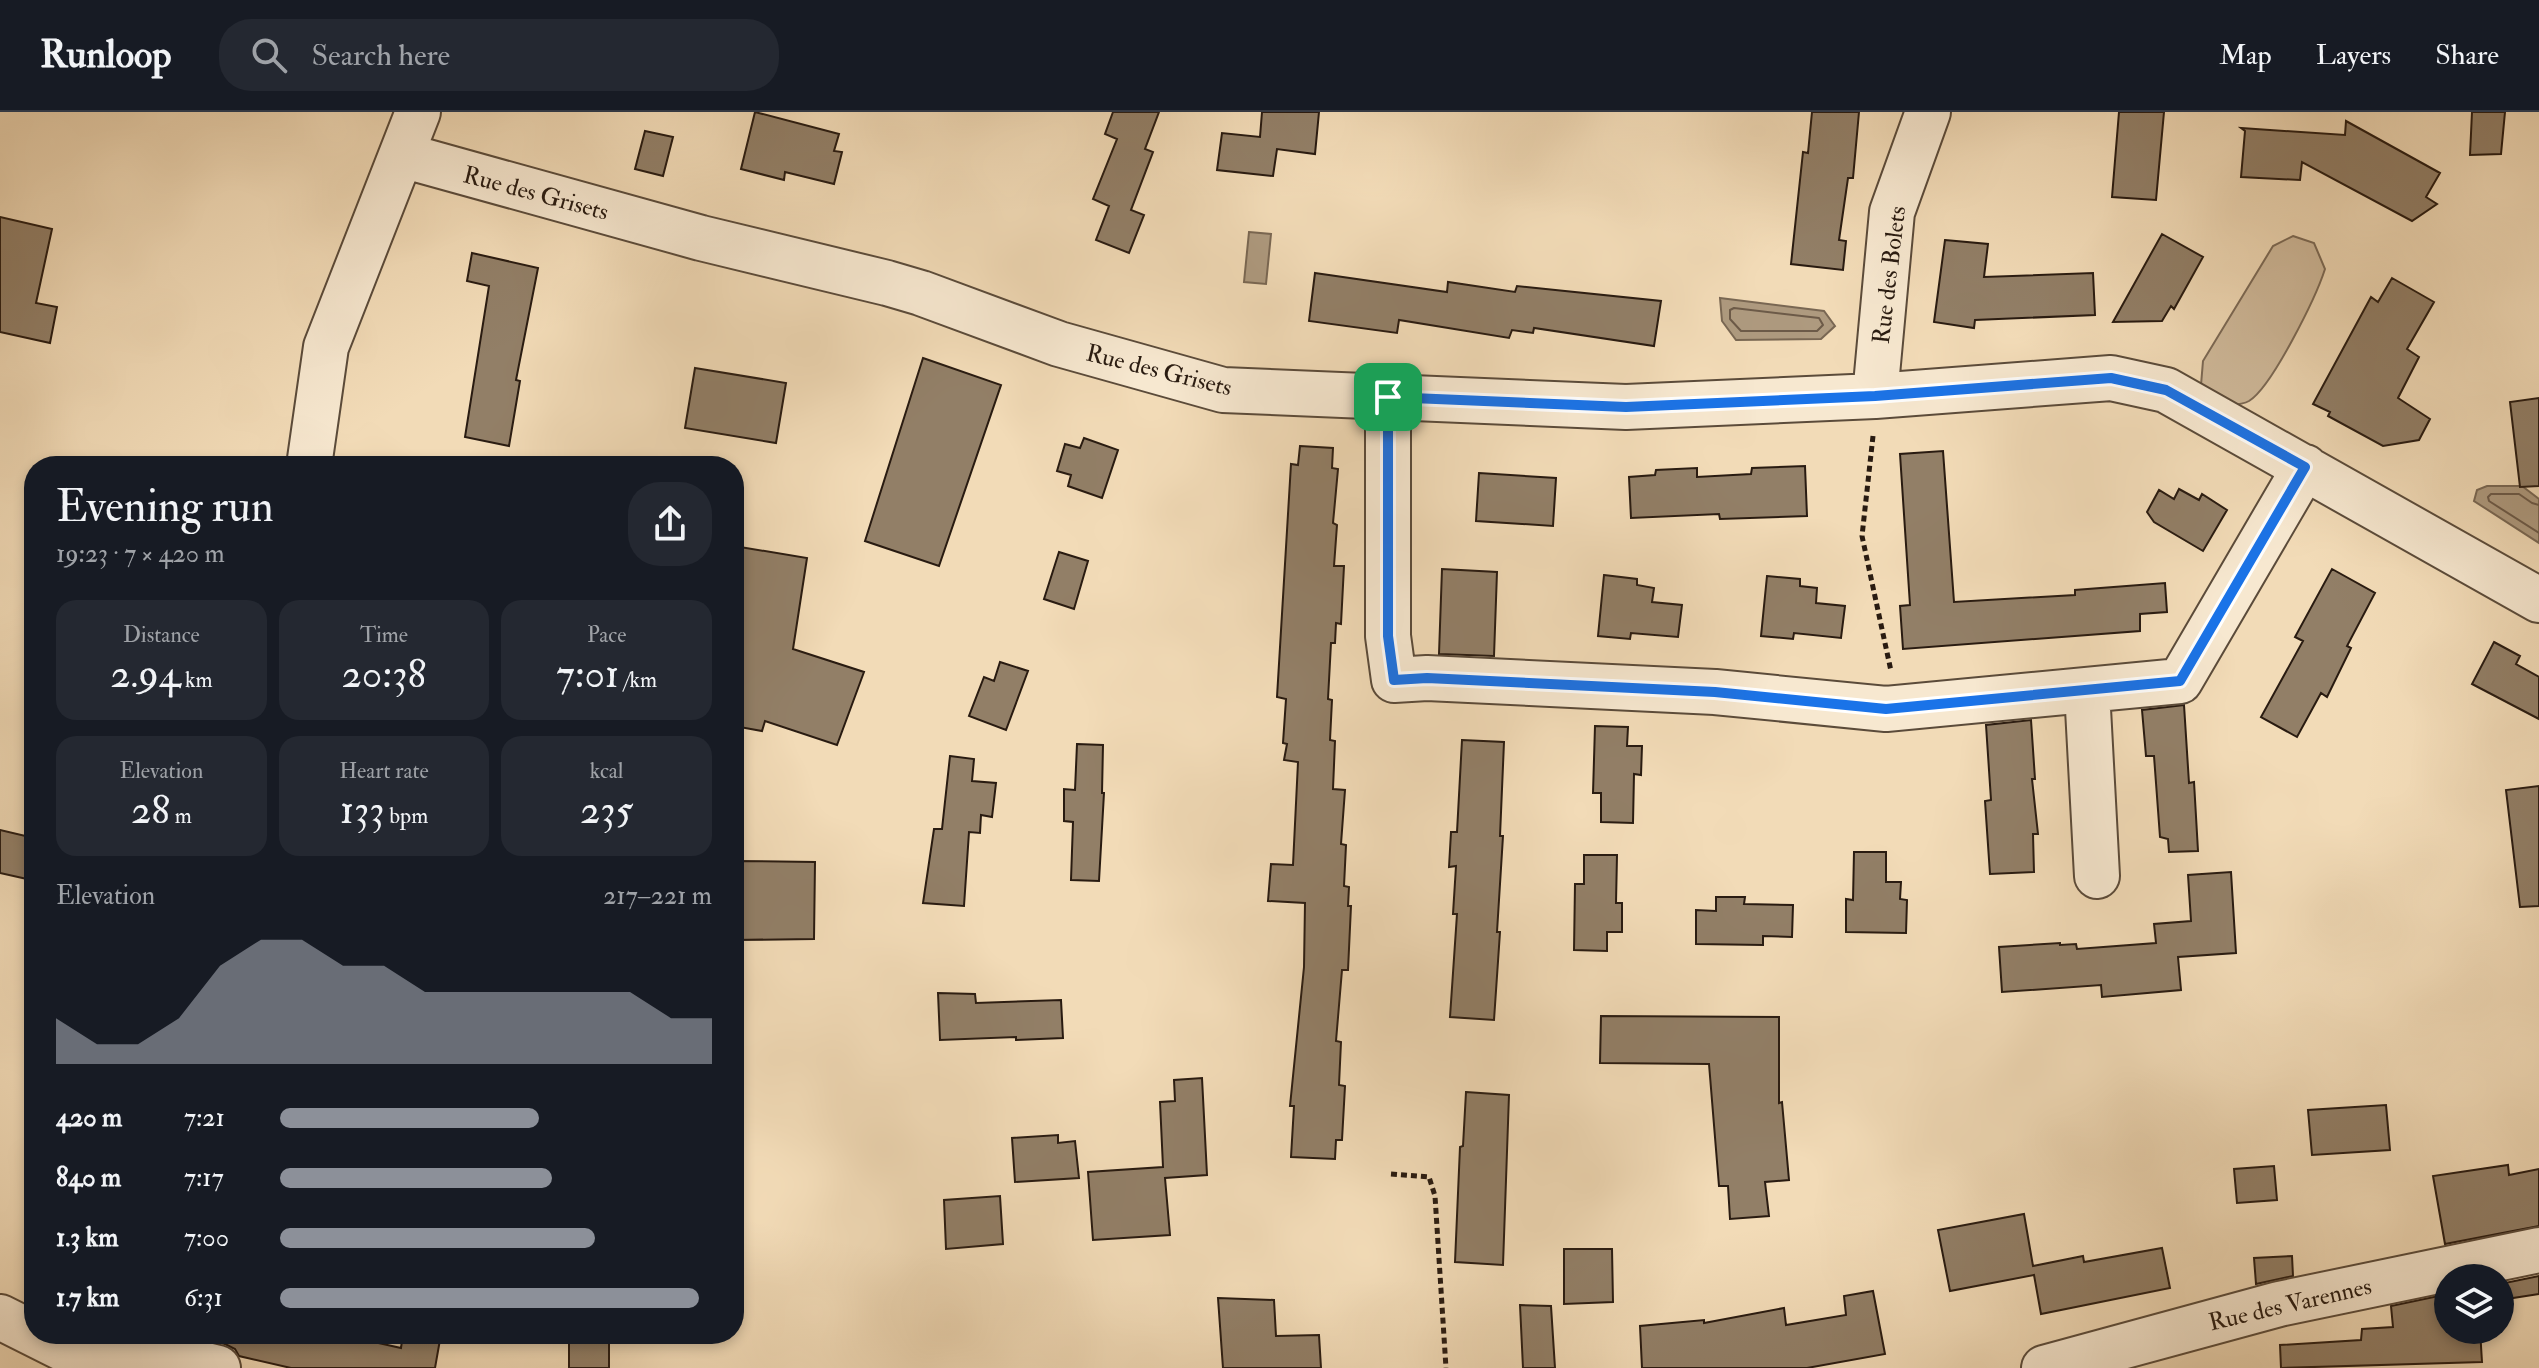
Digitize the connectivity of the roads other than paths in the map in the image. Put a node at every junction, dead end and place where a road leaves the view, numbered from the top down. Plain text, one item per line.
1 (418, 112) edge
2 (1928, 112) edge
3 (402, 155) junction
4 (1388, 397) junction
5 (1874, 415) junction
6 (310, 456) edge
7 (2305, 467) junction
8 (2539, 600) edge
9 (2087, 690) junction
10 (2097, 876) dead end
11 (2539, 1250) edge
12 (0, 1317) edge
13 (24, 1329) edge
14 (54, 1344) edge
15 (132, 1355) edge
16 (218, 1368) edge
17 (2044, 1368) edge

1 - 3 street
2 - 5 street, Rue des Bolets
3 - 4 street, Rue des Grisets
3 - 6 street
4 - 5 street, Rue des Grisets
4 - 9 street
5 - 7 street, Rue des Grisets
7 - 8 street, Rue des Grisets
7 - 9 street
9 - 10 street
11 - 17 street, Rue des Varennes
12 - 13 street
14 - 15 street
15 - 16 street

